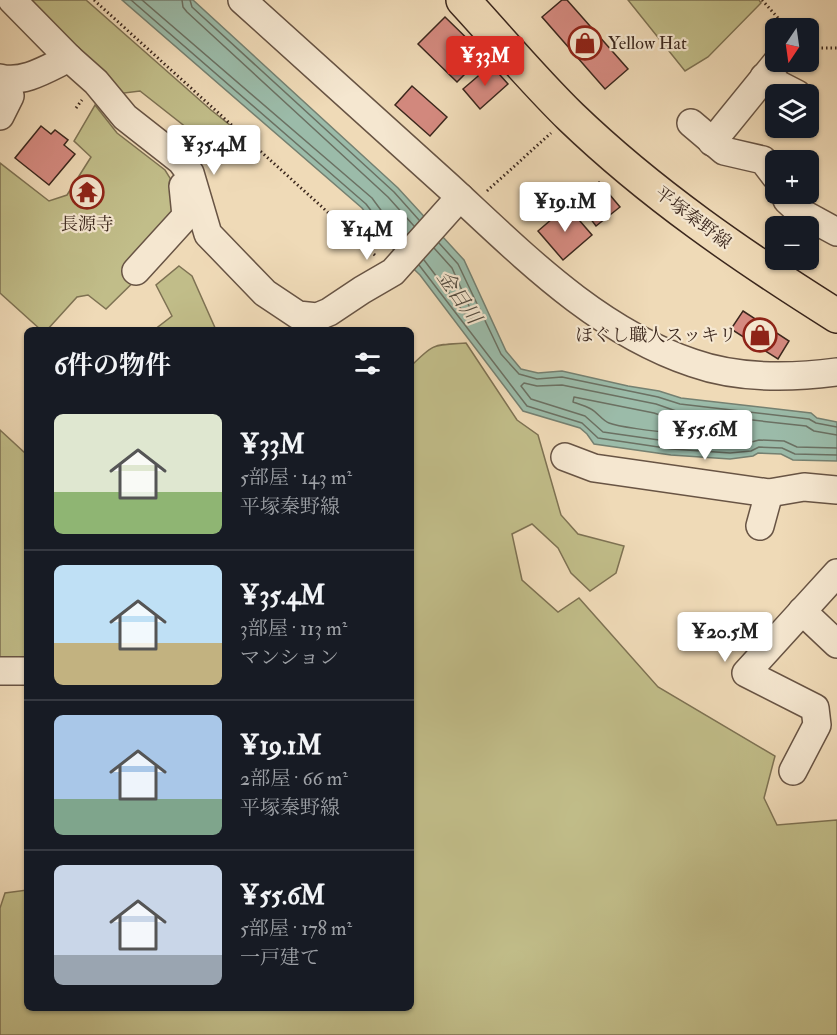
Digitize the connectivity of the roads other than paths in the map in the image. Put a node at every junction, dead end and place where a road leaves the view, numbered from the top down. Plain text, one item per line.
1 (12, 0) edge
2 (242, 0) edge
3 (463, 0) edge
4 (63, 51) junction
5 (0, 65) edge
6 (769, 72) edge
7 (774, 72) edge
8 (787, 84) edge
9 (3, 97) edge
10 (691, 123) dead end
11 (712, 142) junction
12 (181, 161) junction
13 (765, 163) edge
14 (467, 198) junction
15 (791, 204) edge
16 (837, 231) edge
17 (136, 271) dead end
18 (837, 316) edge
19 (837, 372) edge
20 (565, 457) dead end
21 (837, 490) edge
22 (769, 493) junction
23 (760, 526) dead end
24 (837, 573) edge
25 (802, 611) junction
26 (837, 644) edge
27 (0, 671) edge
28 (24, 671) edge
29 (793, 771) dead end

1 - 4 street
2 - 14 street
3 - 18 main road, 平塚秦野線
4 - 5 street
4 - 9 street
4 - 12 street
6 - 11 street
7 - 8 street
10 - 11 street
11 - 13 street
12 - 14 street
12 - 17 street
14 - 19 street
15 - 16 street
20 - 22 street
21 - 22 street
22 - 23 street
24 - 25 street
25 - 26 street
25 - 29 street
27 - 28 street

